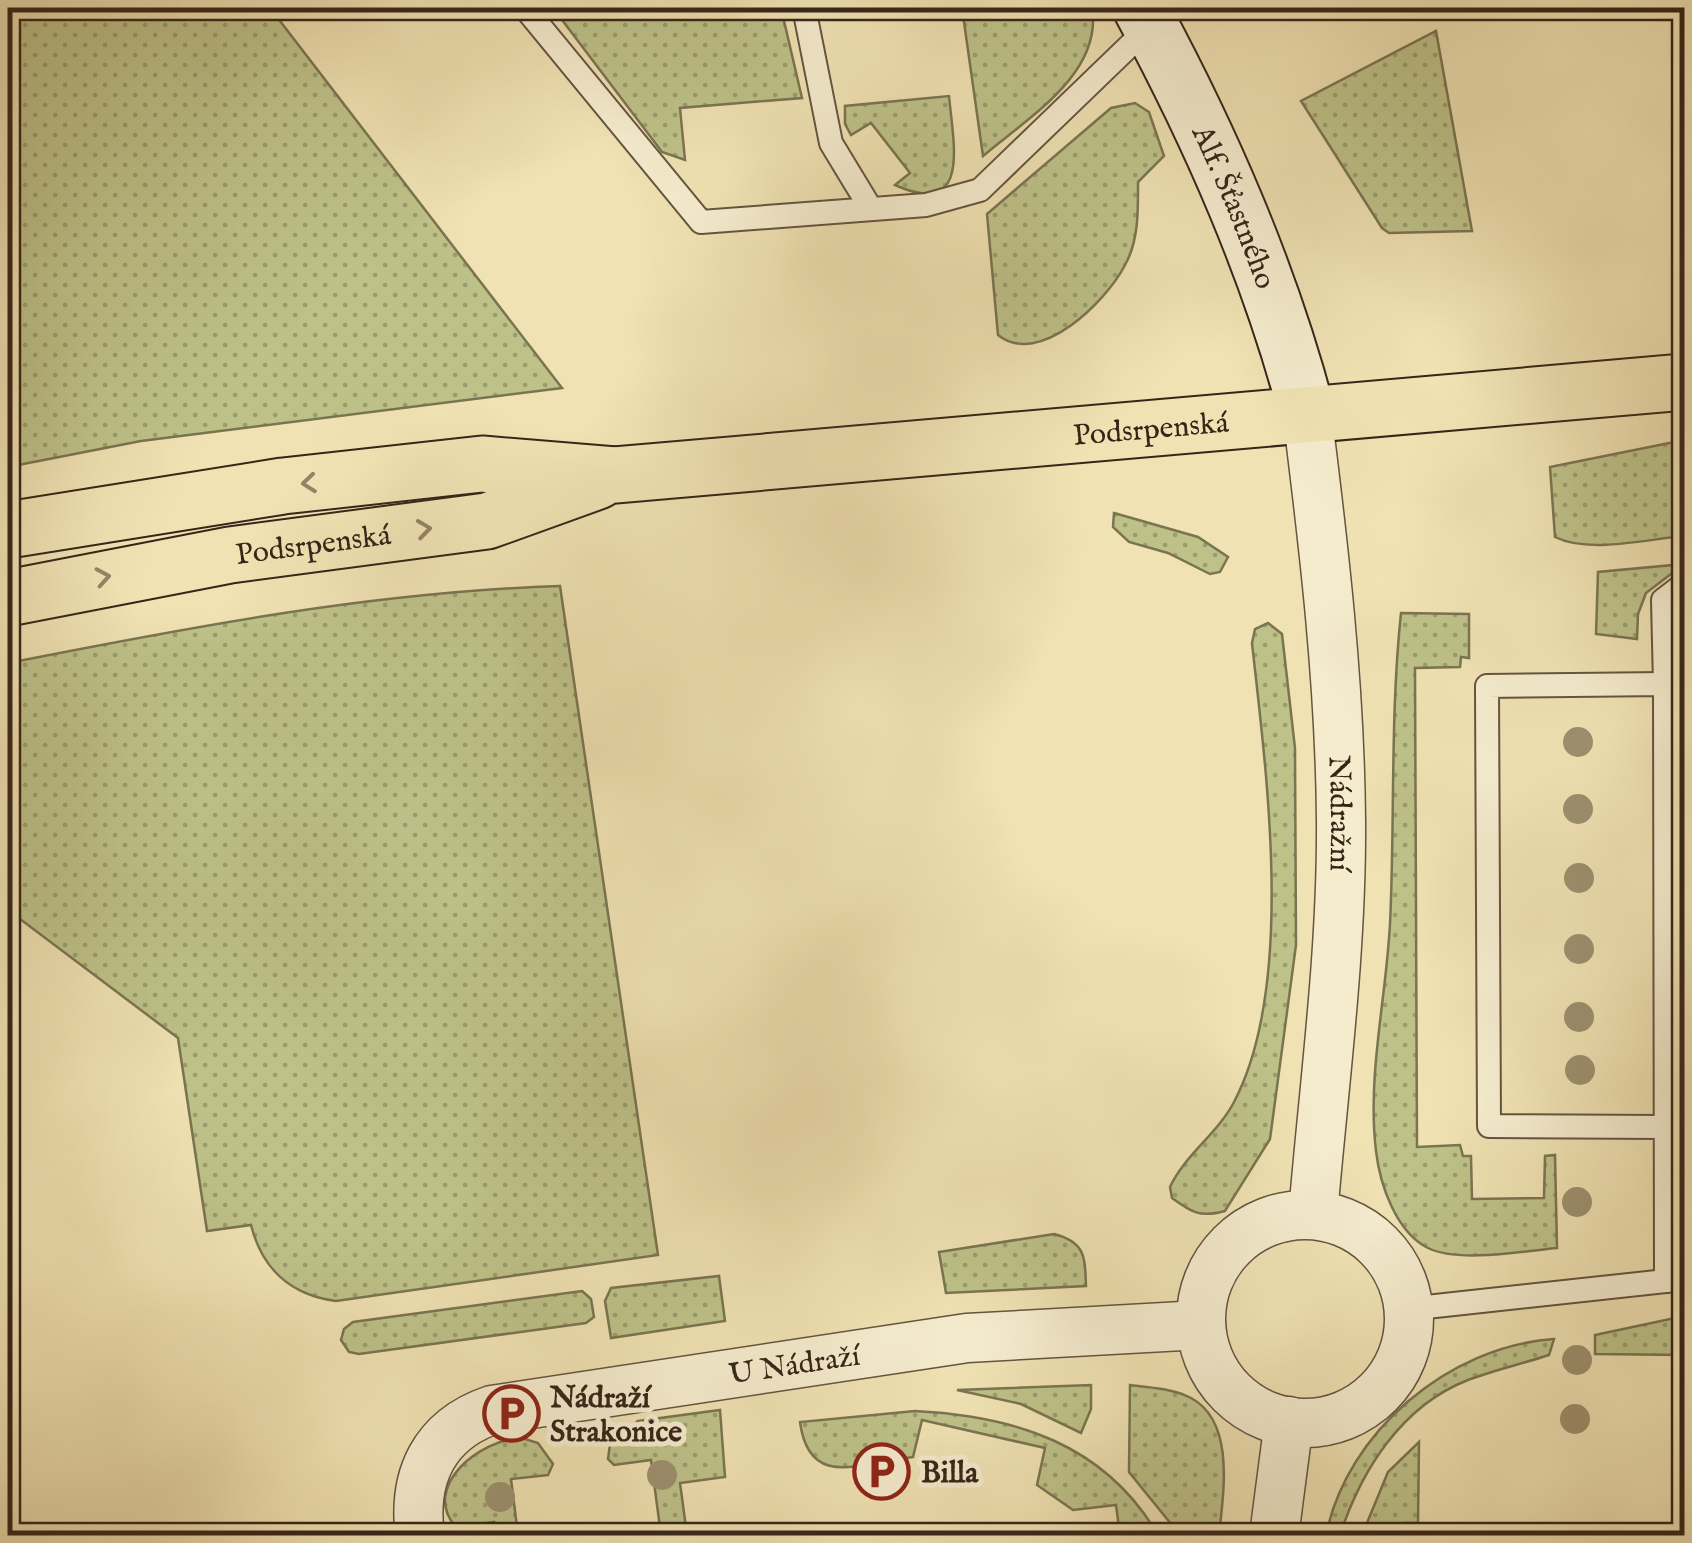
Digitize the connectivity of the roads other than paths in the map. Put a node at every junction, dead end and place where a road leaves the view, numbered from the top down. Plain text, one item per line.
1 (525, 8) edge
2 (804, 8) edge
3 (1146, 16) edge
4 (871, 209) junction
5 (1684, 382) edge
6 (1307, 413) junction
7 (615, 475) junction
8 (8, 530) edge
9 (1684, 584) edge
10 (8, 598) edge
11 (1665, 684) junction
12 (1675, 1128) edge
13 (1312, 1214) junction
14 (1675, 1280) edge
15 (1408, 1310) junction
16 (1200, 1325) junction
17 (1289, 1422) junction
18 (420, 1536) edge
19 (1274, 1536) edge

1 - 4 lane
2 - 4 lane
3 - 4 lane
3 - 6 main road, Alf. Šťastného
5 - 6 main road, Podsrpenská
6 - 7 main road, Podsrpenská
6 - 13 street, Nádražní
7 -> 8 main road, Podsrpenská
10 -> 7 main road, Podsrpenská
9 - 11 lane
11 - 12 lane
11 - 12 lane
12 - 14 lane
13 - 15 street
13 - 16 street
14 - 15 lane
15 - 17 street
16 - 17 street
16 - 18 street, U Nádraží
17 - 19 street

